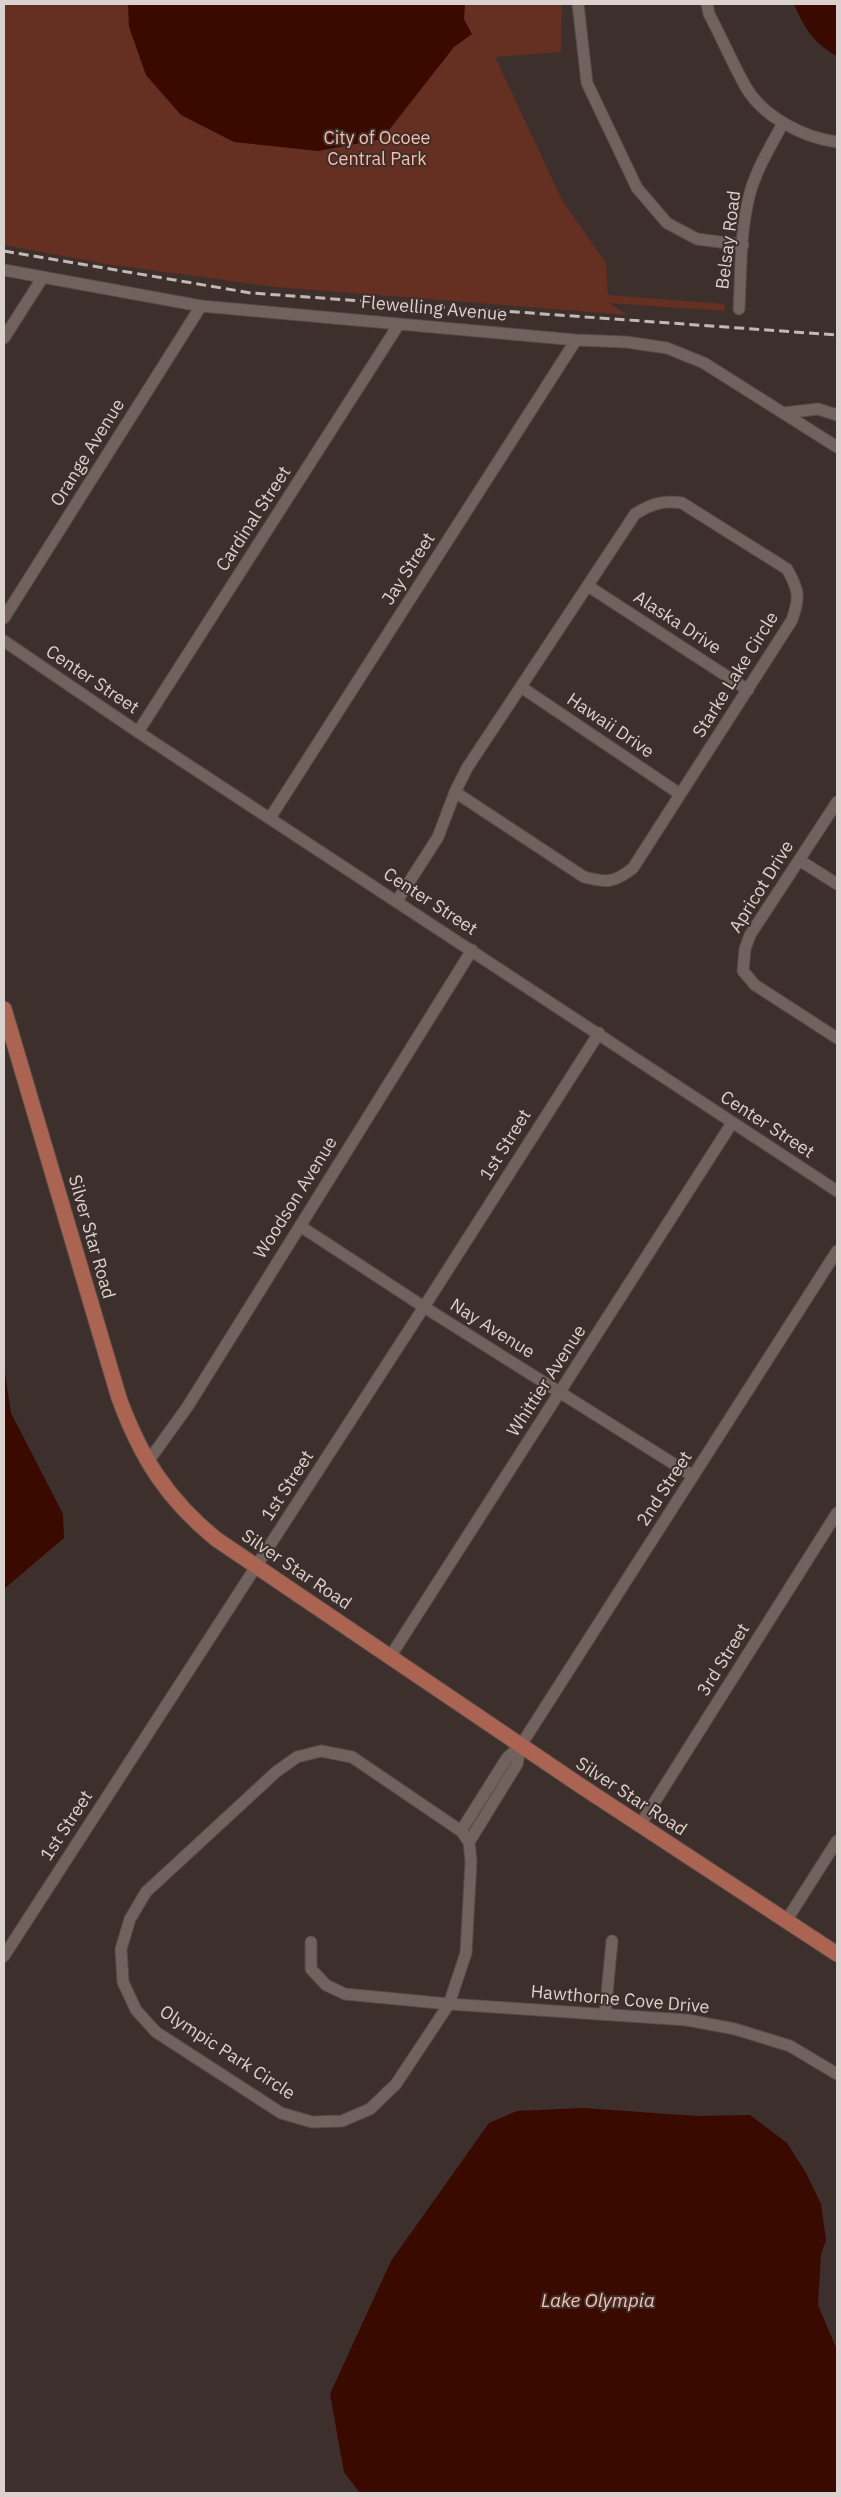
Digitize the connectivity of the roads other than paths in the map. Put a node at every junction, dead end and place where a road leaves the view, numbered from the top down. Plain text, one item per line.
1 (578, 4) edge
2 (707, 4) edge
3 (784, 123) junction
4 (837, 142) edge
5 (743, 244) junction
6 (4, 270) edge
7 (43, 277) junction
8 (201, 306) junction
9 (739, 309) dead end
10 (399, 324) junction
11 (4, 338) edge
12 (576, 340) junction
13 (784, 413) junction
14 (837, 415) edge
15 (837, 447) edge
16 (588, 586) junction
17 (4, 618) edge
18 (4, 641) edge
19 (521, 687) junction
20 (748, 690) junction
21 (138, 732) junction
22 (455, 792) junction
23 (680, 794) junction
24 (837, 802) edge
25 (270, 818) junction
26 (799, 860) junction
27 (837, 884) edge
28 (396, 901) junction
29 (472, 950) junction
30 (4, 1009) edge
31 (598, 1033) junction
32 (837, 1038) edge
33 (732, 1123) junction
34 (837, 1191) edge
35 (300, 1226) junction
36 (837, 1251) edge
37 (424, 1307) junction
38 (561, 1392) junction
39 (148, 1463) junction
40 (693, 1476) junction
41 (837, 1513) edge
42 (256, 1566) junction
43 (390, 1657) junction
44 (521, 1745) junction
45 (640, 1825) junction
46 (461, 1830) junction
47 (837, 1841) edge
48 (469, 1842) junction
49 (786, 1921) junction
50 (612, 1941) dead end
51 (311, 1942) dead end
52 (837, 1954) edge
53 (4, 1956) edge
54 (450, 2004) junction
55 (605, 2014) junction
56 (837, 2074) edge

1 - 5 street
2 - 3 street
3 - 4 street
3 - 5 street, Belsay Road
5 - 9 street, Belsay Road
6 - 7 street, Flewelling Avenue
7 - 8 street, Flewelling Avenue
7 - 11 street
8 - 10 street, Flewelling Avenue
8 - 17 street, Orange Avenue
10 - 12 street, Flewelling Avenue
10 - 21 street, Cardinal Street
12 - 13 street, Flewelling Avenue
12 - 25 street, Jay Street
13 - 14 street
13 - 15 street, Flewelling Avenue
16 - 19 street, Starke Lake Circle
16 - 20 street, Alaska Drive
16 - 20 street, Starke Lake Circle
18 - 21 street, Center Street
19 - 22 street, Starke Lake Circle
19 - 23 street, Hawaii Drive
20 - 23 street, Starke Lake Circle
21 - 25 street, Center Street
22 - 23 street, Starke Lake Circle
22 - 28 street, Starke Lake Circle
24 - 26 street, Apricot Drive
25 - 28 street, Center Street
26 - 27 street
26 - 32 street, Apricot Drive
28 - 29 street, Center Street
29 - 31 street, Center Street
29 - 35 street, Woodson Avenue
30 - 39 main road, Silver Star Road
31 - 33 street, Center Street
31 - 37 street, 1st Street
33 - 34 street, Center Street
33 - 38 street, Whittier Avenue
35 - 37 street, Nay Avenue
35 - 39 street, Woodson Avenue
36 - 40 street, 2nd Street
37 - 38 street, Nay Avenue
37 - 42 street, 1st Street
38 - 40 street, Nay Avenue
38 - 43 street, Whittier Avenue
39 - 42 main road, Silver Star Road
40 - 44 street, 2nd Street
41 - 45 street, 3rd Street
42 - 43 main road, Silver Star Road
42 - 53 street, 1st Street
43 - 44 main road, Silver Star Road
44 - 45 main road, Silver Star Road
44 - 46 street
44 - 48 street
45 - 49 main road, Silver Star Road
46 - 48 street, Olympic Park Circle
46 - 54 street, Olympic Park Circle
47 - 49 street
48 - 54 street, Olympic Park Circle
49 - 52 main road, Silver Star Road
50 - 55 street
51 - 54 street, Hawthorne Cove Drive
54 - 55 street, Hawthorne Cove Drive
55 - 56 street, Hawthorne Cove Drive

